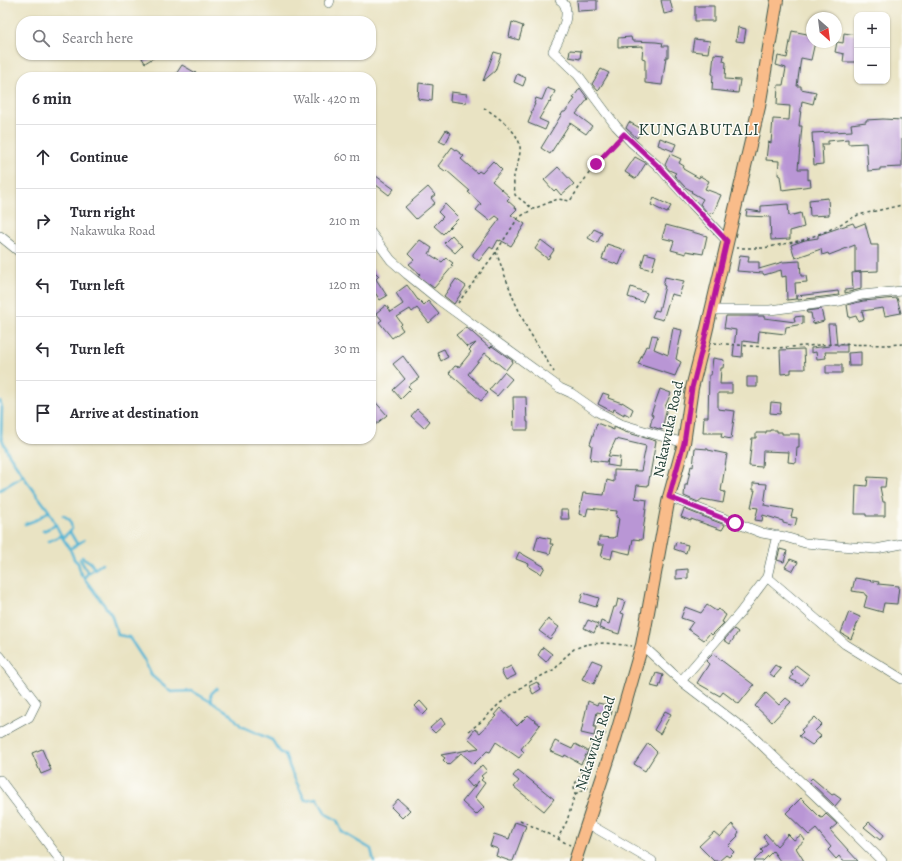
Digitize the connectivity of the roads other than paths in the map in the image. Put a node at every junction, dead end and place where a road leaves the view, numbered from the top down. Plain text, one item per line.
1 (560, 0) edge
2 (777, 0) edge
3 (0, 236) edge
4 (376, 242) edge
5 (727, 244) junction
6 (16, 249) edge
7 (902, 291) edge
8 (712, 310) junction
9 (684, 443) junction
10 (669, 497) junction
11 (777, 535) junction
12 (902, 544) edge
13 (767, 577) junction
14 (642, 645) junction
15 (0, 656) edge
16 (902, 679) edge
17 (681, 681) junction
18 (0, 733) edge
19 (0, 780) edge
20 (587, 823) junction
21 (577, 856) edge
22 (61, 861) edge
23 (652, 861) edge
24 (882, 861) edge

1 - 5 street
2 - 5 main road, Nakawuka Road
3 - 6 street
4 - 9 street
5 - 8 main road, Nakawuka Road
7 - 8 street
8 - 9 main road, Nakawuka Road
9 - 10 main road, Nakawuka Road
10 - 11 street
10 - 14 main road, Nakawuka Road
11 - 12 street
11 - 13 street
13 - 16 street
13 - 17 street
14 - 17 street
14 - 20 main road, Nakawuka Road
15 - 18 street
17 - 24 street
19 - 22 street
20 - 21 main road, Nakawuka Road
20 - 23 street

